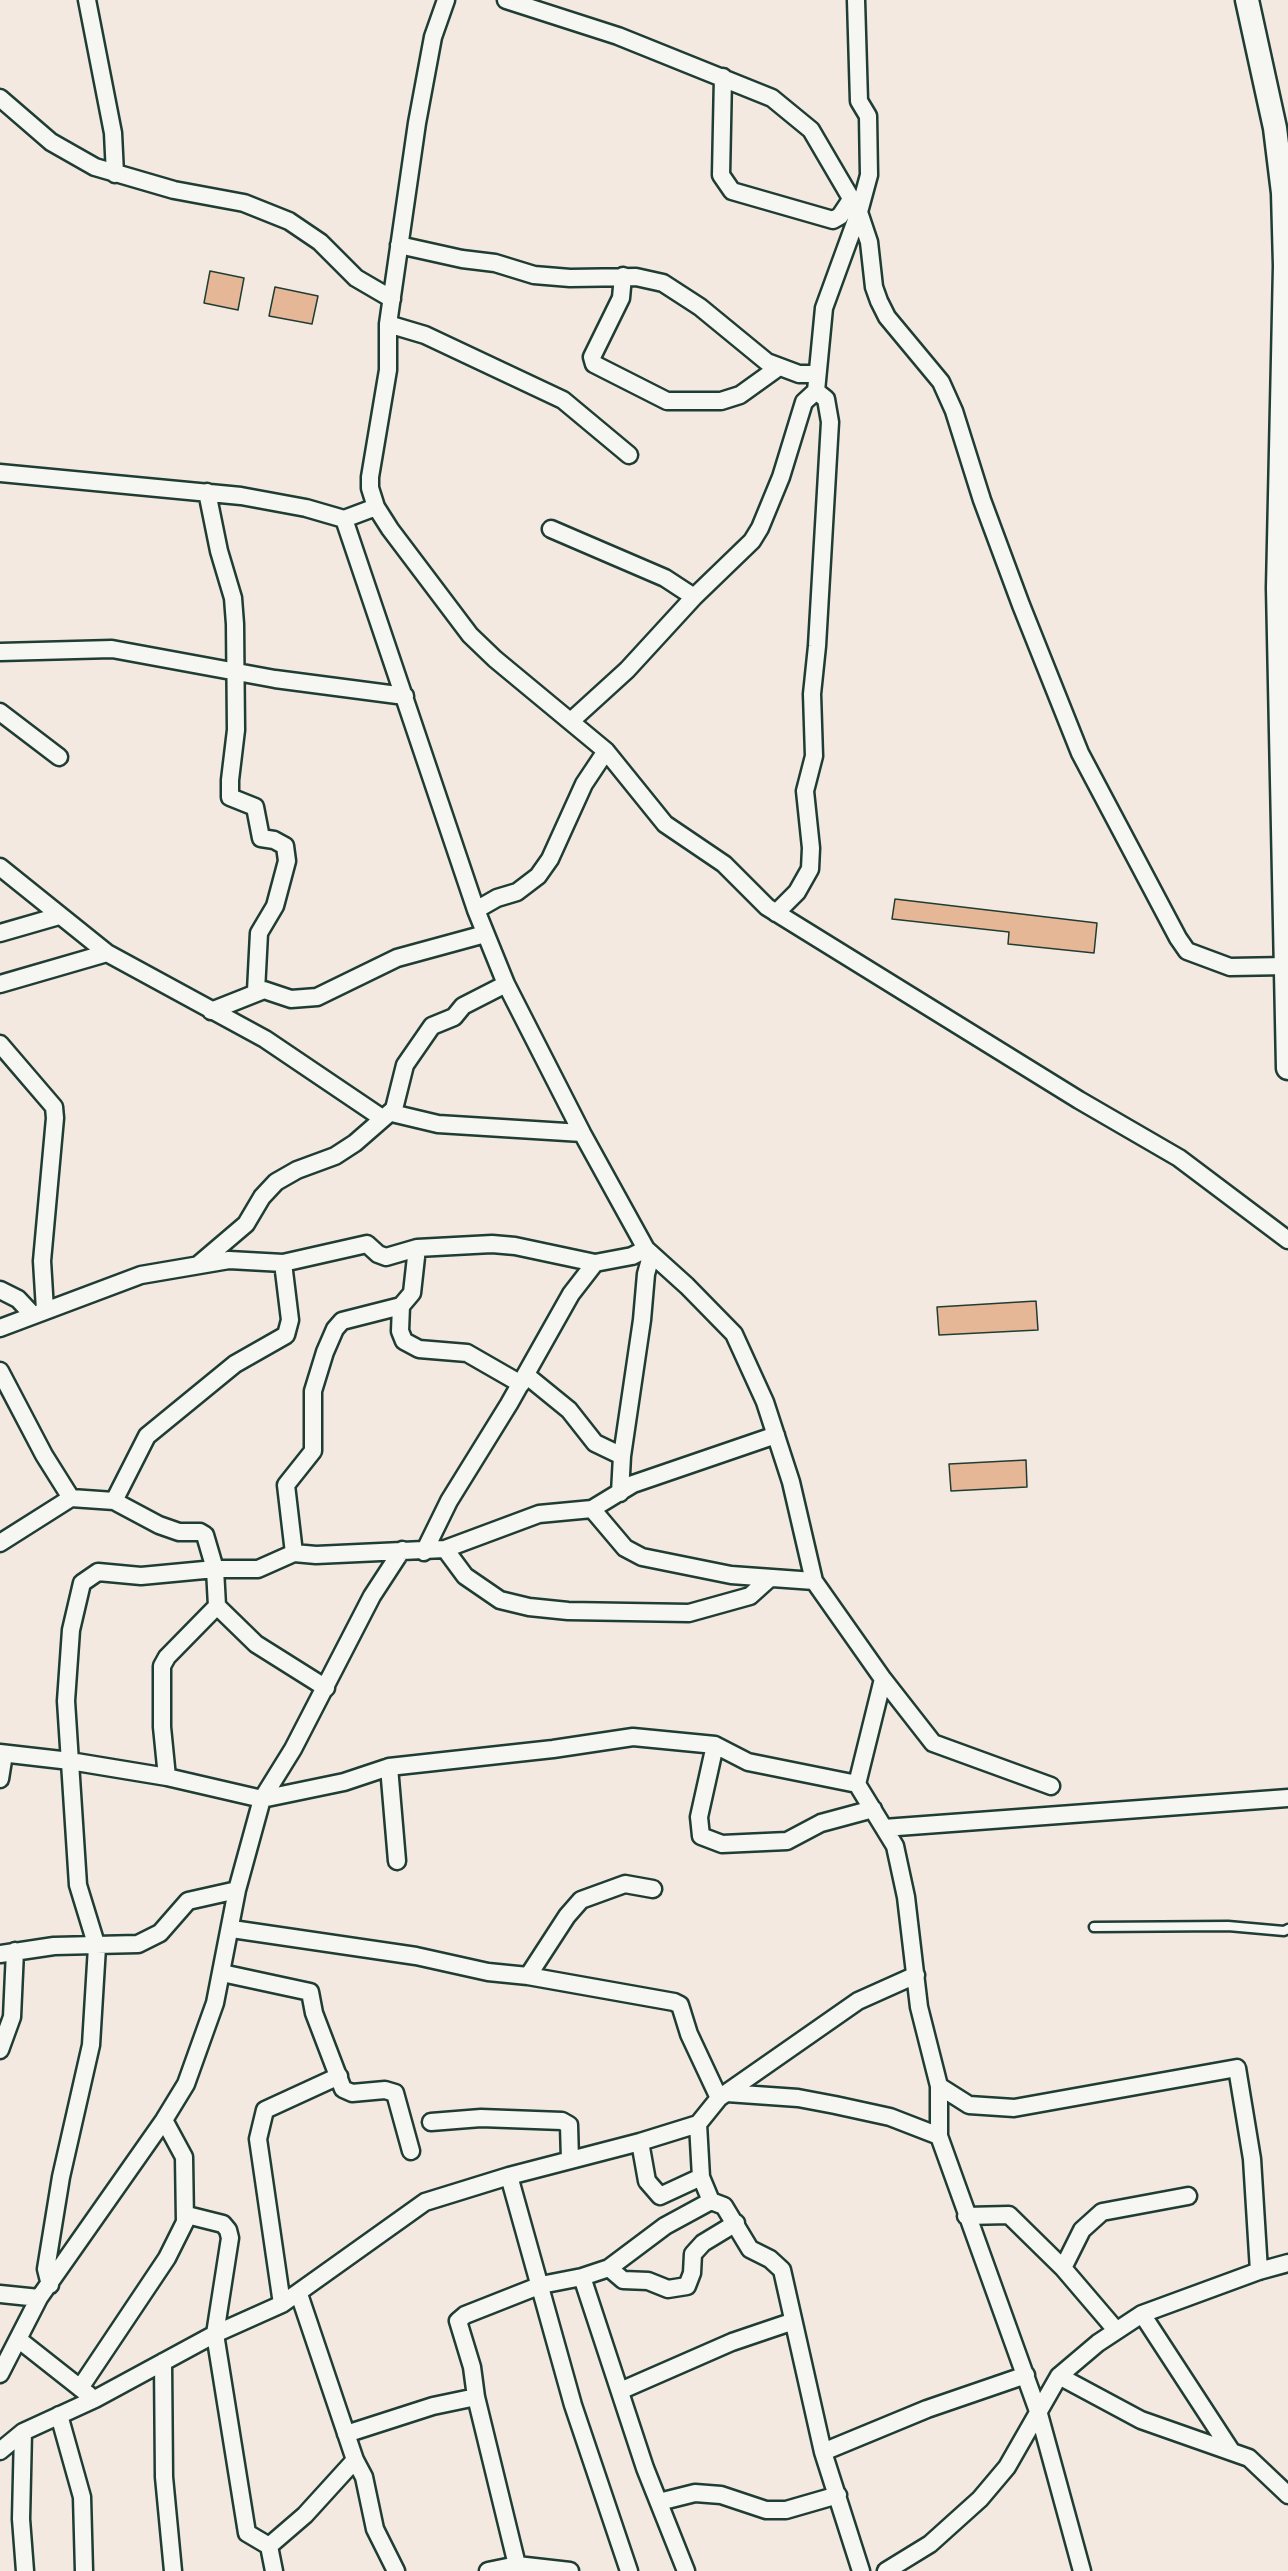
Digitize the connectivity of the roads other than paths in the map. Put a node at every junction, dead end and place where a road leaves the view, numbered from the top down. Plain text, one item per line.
1 (87, 0) edge
2 (446, 0) edge
3 (506, 0) edge
4 (856, 0) edge
5 (1247, 0) edge
6 (723, 77) junction
7 (0, 98) edge
8 (115, 174) junction
9 (855, 205) junction
10 (399, 245) junction
11 (623, 276) junction
12 (392, 299) junction
13 (388, 324) junction
14 (1286, 329) edge
15 (779, 367) junction
16 (816, 382) junction
17 (1285, 437) edge
18 (629, 455) dead end
19 (0, 473) edge
20 (207, 492) junction
21 (376, 507) junction
22 (344, 519) junction
23 (551, 529) dead end
24 (694, 597) junction
25 (0, 652) edge
26 (237, 671) junction
27 (405, 696) junction
28 (0, 712) edge
29 (571, 721) junction
30 (606, 751) junction
31 (59, 757) dead end
32 (0, 867) edge
33 (476, 910) junction
34 (776, 913) junction
35 (59, 916) junction
36 (0, 933) edge
37 (485, 934) junction
38 (107, 953) junction
39 (1287, 971) edge
40 (0, 984) edge
41 (506, 984) junction
42 (256, 991) junction
43 (211, 1011) junction
44 (0, 1044) edge
45 (1288, 1068) edge
46 (388, 1114) junction
47 (582, 1133) junction
48 (1288, 1240) edge
49 (417, 1248) junction
50 (649, 1253) junction
51 (283, 1263) junction
52 (595, 1263) junction
53 (196, 1267) junction
54 (0, 1290) edge
55 (401, 1306) junction
56 (39, 1312) junction
57 (0, 1328) edge
58 (0, 1371) edge
59 (524, 1379) junction
60 (776, 1435) junction
61 (622, 1456) junction
62 (620, 1494) junction
63 (71, 1498) junction
64 (114, 1501) junction
65 (592, 1509) junction
66 (0, 1543) edge
67 (445, 1549) junction
68 (402, 1550) junction
69 (424, 1552) junction
70 (294, 1553) junction
71 (215, 1569) junction
72 (770, 1578) junction
73 (814, 1581) junction
74 (217, 1606) junction
75 (883, 1679) junction
76 (326, 1688) junction
77 (715, 1745) junction
78 (2, 1753) edge
79 (70, 1761) junction
80 (389, 1767) junction
81 (167, 1777) junction
82 (0, 1779) edge
83 (856, 1784) junction
84 (1051, 1786) dead end
85 (1288, 1798) edge
86 (262, 1799) junction
87 (873, 1809) junction
88 (884, 1828) junction
89 (397, 1861) dead end
90 (653, 1889) dead end
91 (237, 1890) junction
92 (1094, 1927) dead end
93 (232, 1929) junction
94 (1288, 1929) edge
95 (97, 1947) junction
96 (7, 1952) edge
97 (222, 1973) junction
98 (916, 1975) junction
99 (528, 1976) junction
100 (0, 2050) edge
101 (339, 2076) junction
102 (939, 2086) junction
103 (723, 2095) junction
104 (164, 2120) junction
105 (431, 2122) dead end
106 (698, 2124) junction
107 (939, 2136) junction
108 (640, 2142) junction
109 (411, 2151) dead end
110 (570, 2160) junction
111 (510, 2176) junction
112 (701, 2177) junction
113 (1188, 2196) dead end
114 (711, 2201) junction
115 (186, 2215) junction
116 (966, 2216) junction
117 (736, 2223) junction
118 (1288, 2263) edge
119 (609, 2268) junction
120 (1063, 2268) junction
121 (1259, 2271) junction
122 (582, 2277) junction
123 (541, 2285) junction
124 (45, 2291) junction
125 (0, 2294) edge
126 (299, 2294) junction
127 (282, 2304) junction
128 (1142, 2314) junction
129 (791, 2322) junction
130 (1116, 2330) junction
131 (215, 2334) junction
132 (18, 2339) junction
133 (163, 2362) junction
134 (0, 2374) edge
135 (1026, 2375) junction
136 (1059, 2376) junction
137 (80, 2388) junction
138 (620, 2391) junction
139 (476, 2397) junction
140 (95, 2399) junction
141 (1039, 2414) junction
142 (59, 2415) junction
143 (23, 2432) junction
144 (346, 2433) junction
145 (1230, 2450) junction
146 (0, 2451) edge
147 (823, 2452) junction
148 (355, 2460) junction
149 (838, 2495) junction
150 (1288, 2495) edge
151 (659, 2502) junction
152 (269, 2546) junction
153 (516, 2565) junction
154 (25, 2571) edge
155 (84, 2571) edge
156 (173, 2571) edge
157 (274, 2571) edge
158 (396, 2571) edge
159 (488, 2571) edge
160 (570, 2571) edge
161 (624, 2571) edge
162 (686, 2571) edge
163 (861, 2571) edge
164 (886, 2571) edge
165 (1082, 2571) edge

1 - 8 street
2 - 10 street
3 - 6 street
4 - 9 street
5 - 14 street
6 - 9 street
6 - 9 street
7 - 8 street
8 - 12 street
9 - 16 street
9 - 39 street
10 - 11 street
10 - 12 street
11 - 15 street
11 - 15 street
12 - 13 street
13 - 18 street
13 - 21 street
14 - 17 street
15 - 16 street
16 - 24 street
16 - 34 street
17 - 39 street
19 - 20 street
20 - 22 street
20 - 26 street
21 - 22 street
21 - 29 street
22 - 27 street
23 - 24 street
24 - 29 street
25 - 26 street
26 - 27 street
26 - 42 street
27 - 33 street
28 - 31 street
29 - 30 street
30 - 33 street
30 - 34 street
32 - 35 street
33 - 37 street
34 - 48 street
35 - 36 street
35 - 38 street
37 - 41 street
37 - 42 street
38 - 40 street
38 - 43 street
39 - 45 street
41 - 46 street
41 - 47 street
42 - 43 street
43 - 46 street
44 - 56 street
46 - 47 street
46 - 53 street
47 - 50 street
49 - 51 street
49 - 52 street
49 - 55 street
50 - 52 street
50 - 60 street
50 - 61 street
51 - 53 street
51 - 64 street
52 - 59 street
53 - 56 street
54 - 56 street
55 - 59 street
55 - 70 street
56 - 57 street
58 - 63 street
59 - 61 street
59 - 69 street
60 - 62 street
60 - 73 street
61 - 62 street
62 - 65 street
63 - 64 street
63 - 66 street
64 - 71 street
65 - 67 street
65 - 72 street
67 - 69 street
67 - 72 street
68 - 69 street
68 - 70 street
68 - 76 street
70 - 71 street
71 - 74 street
71 - 79 street
72 - 73 street
73 - 75 street
74 - 76 street
74 - 81 street
75 - 83 street
75 - 84 street
76 - 86 street
77 - 80 street
77 - 83 street
77 - 87 street
78 - 79 street
78 - 82 street
79 - 81 street
79 - 95 street
80 - 86 street
80 - 89 street
81 - 86 street
83 - 87 street
85 - 88 street
86 - 91 street
87 - 88 street
88 - 98 street
90 - 99 street
91 - 93 street
91 - 95 street
92 - 94 lane
93 - 97 street
93 - 99 street
95 - 96 street
95 - 124 street
96 - 100 street
97 - 101 street
97 - 104 street
98 - 102 street
98 - 103 street
99 - 103 street
101 - 109 street
101 - 127 street
102 - 107 street
102 - 121 street
103 - 106 street
103 - 107 street
104 - 115 street
104 - 124 street
105 - 110 street
106 - 108 street
106 - 112 street
107 - 116 street
108 - 110 street
108 - 112 street
110 - 111 street
111 - 123 street
111 - 126 street
112 - 114 street
113 - 120 street
114 - 117 street
114 - 119 street
115 - 131 street
115 - 137 street
116 - 120 street
116 - 135 street
117 - 119 street
117 - 129 street
118 - 121 street
119 - 122 street
120 - 130 street
121 - 128 street
122 - 123 street
122 - 138 street
123 - 139 street
123 - 161 street
124 - 125 street
124 - 132 street
126 - 127 street
126 - 144 street
127 - 131 street
128 - 130 street
128 - 145 street
129 - 138 street
129 - 147 street
130 - 136 street
131 - 133 street
131 - 152 street
132 - 134 street
132 - 137 street
133 - 140 street
133 - 156 street
135 - 141 street
135 - 147 street
136 - 141 street
136 - 145 street
137 - 140 street
138 - 151 street
139 - 144 street
139 - 153 street
140 - 142 street
141 - 164 street
141 - 165 street
142 - 143 street
142 - 155 street
143 - 146 street
143 - 154 street
144 - 148 street
145 - 150 street
147 - 149 street
148 - 152 street
148 - 158 street
149 - 151 street
149 - 163 street
151 - 162 street
152 - 157 street
153 - 159 street
153 - 160 street

